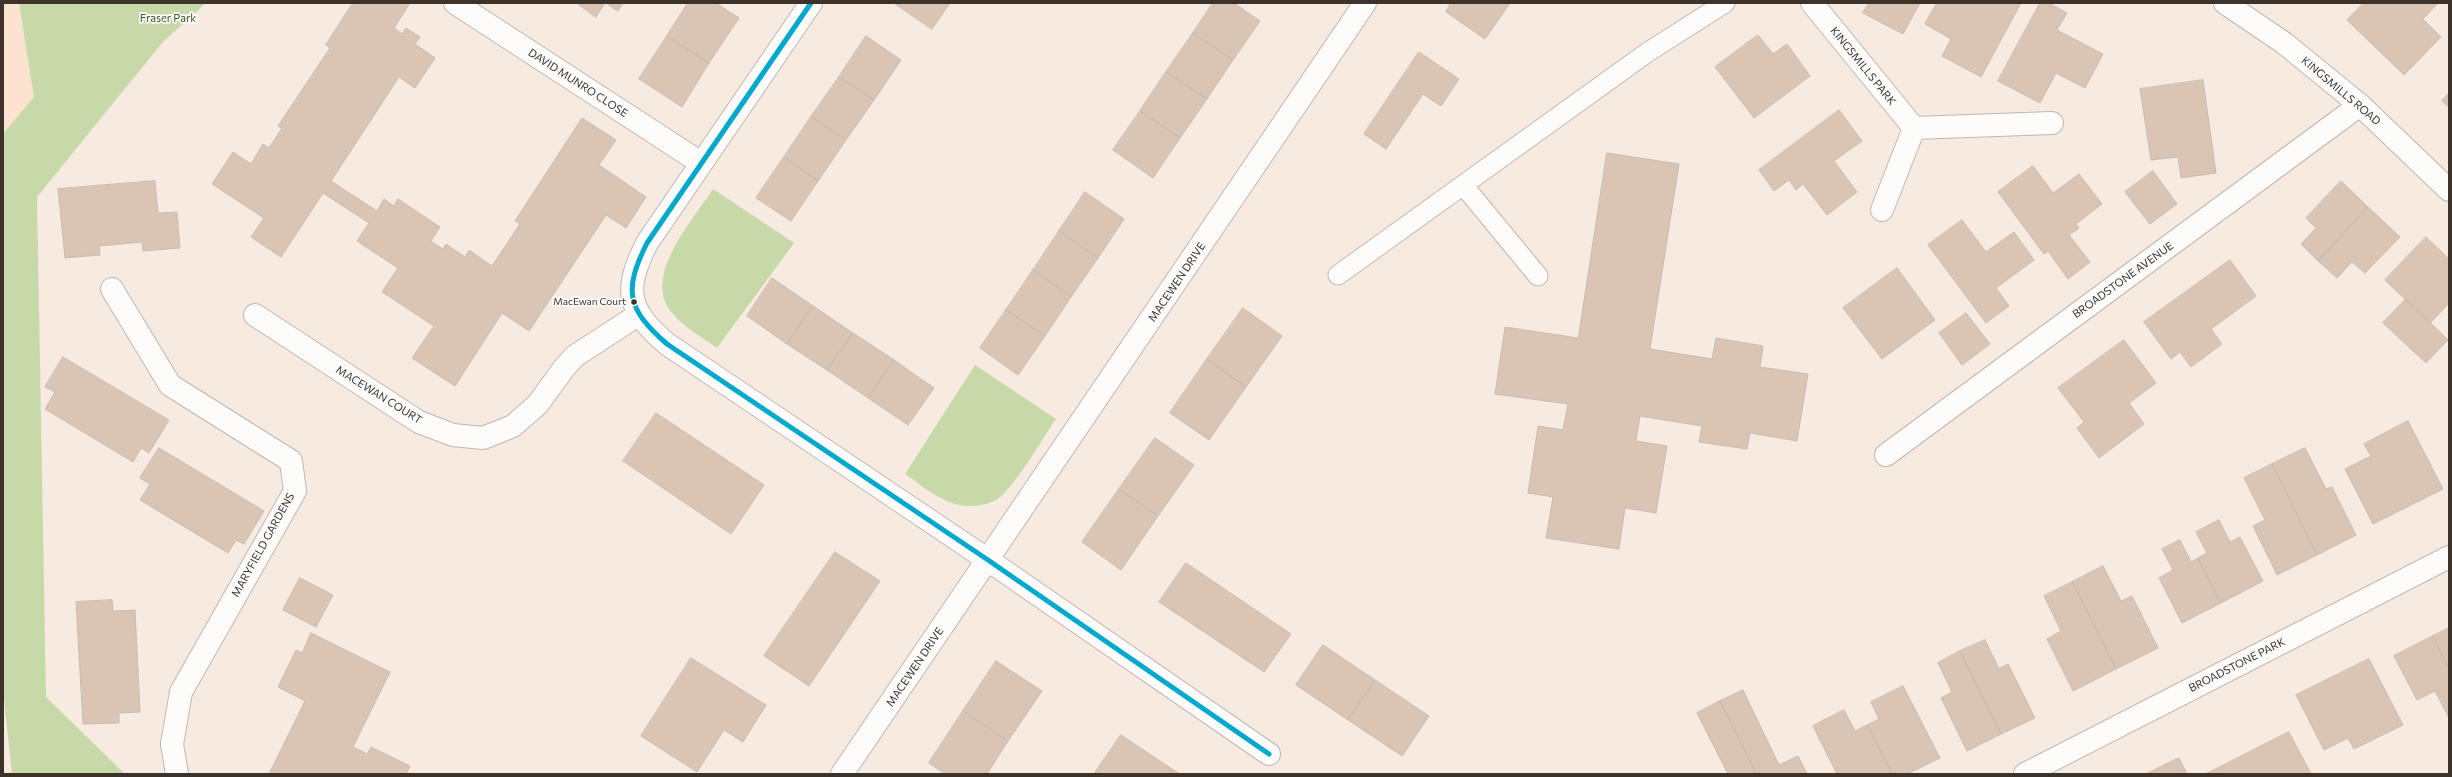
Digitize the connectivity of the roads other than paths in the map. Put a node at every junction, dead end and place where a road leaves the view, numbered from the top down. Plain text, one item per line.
1 (455, 3) edge
2 (811, 3) edge
3 (1365, 3) edge
4 (1725, 3) edge
5 (1812, 3) edge
6 (2225, 3) edge
7 (2360, 105) junction
8 (2052, 123) dead end
9 (1914, 128) junction
10 (701, 163) junction
11 (1463, 185) junction
12 (2449, 190) edge
13 (1882, 210) dead end
14 (1338, 275) dead end
15 (1538, 276) dead end
16 (112, 289) dead end
17 (255, 315) dead end
18 (638, 315) junction
19 (1886, 455) dead end
20 (2449, 557) edge
21 (988, 560) junction
22 (1269, 754) dead end
23 (177, 774) edge
24 (842, 774) edge
25 (2025, 774) edge

1 - 10 street, DAVID MUNRO CLOSE
2 - 10 street
3 - 21 street, MACEWEN DRIVE
4 - 11 lane
5 - 9 street, KINGSMILLS PARK
6 - 7 street, KINGSMILLS ROAD
7 - 12 street, KINGSMILLS ROAD
7 - 19 street, BROADSTONE AVENUE
8 - 9 street
9 - 13 street
10 - 18 street
11 - 14 lane
11 - 15 lane
16 - 23 street, MARYFIELD GARDENS
17 - 18 street, MACEWAN COURT
18 - 21 street
20 - 25 street, BROADSTONE PARK
21 - 22 street
21 - 24 street, MACEWEN DRIVE

